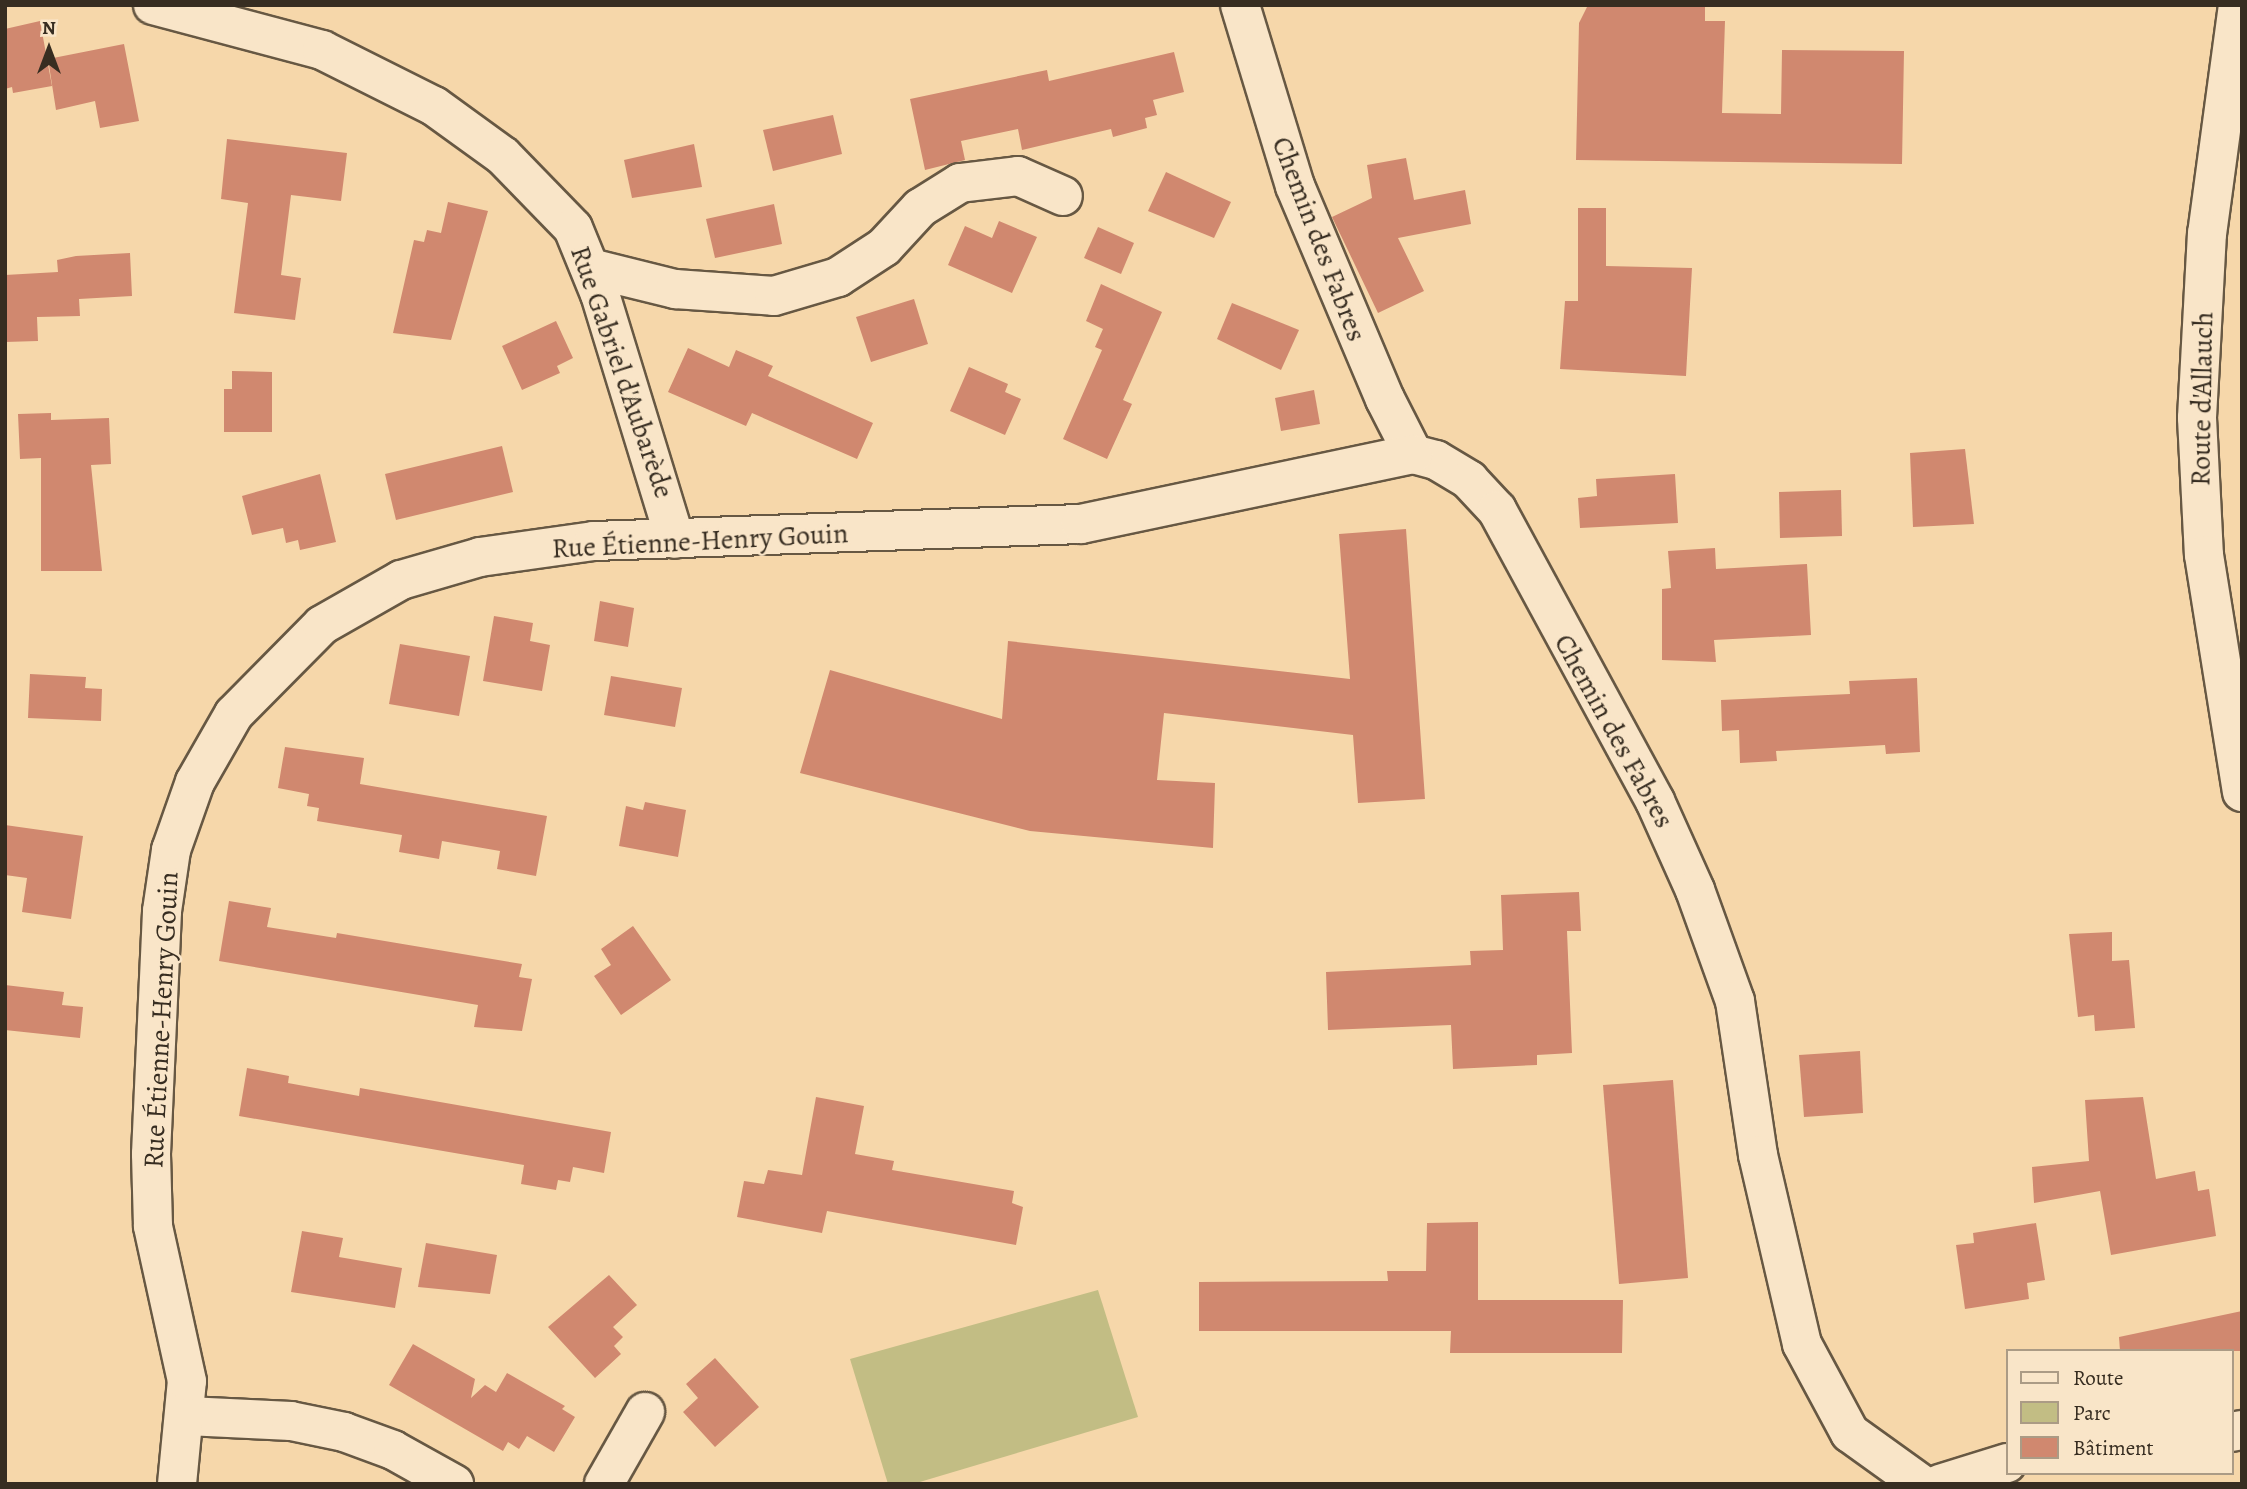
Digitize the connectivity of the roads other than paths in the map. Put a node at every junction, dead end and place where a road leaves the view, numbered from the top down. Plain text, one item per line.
1 (153, 5) edge
2 (1240, 5) edge
3 (2238, 5) edge
4 (1063, 196) dead end
5 (590, 268) junction
6 (1413, 454) junction
7 (675, 539) junction
8 (2242, 792) edge
9 (645, 1412) dead end
10 (187, 1416) junction
11 (2006, 1463) edge
12 (177, 1484) edge
13 (454, 1484) edge
14 (604, 1484) edge
15 (1921, 1484) edge
16 (1940, 1484) edge

1 - 5 street, Rue Gabriel d'Aubarède
2 - 6 street, Chemin des Fabres
3 - 8 street, Route d'Allauch
4 - 5 street
5 - 7 street, Rue Gabriel d'Aubarède
6 - 7 street, Rue Étienne-Henry Gouin
6 - 15 street, Chemin des Fabres
7 - 10 street, Rue Étienne-Henry Gouin
9 - 14 street
10 - 12 street, Rue Étienne-Henry Gouin
10 - 13 street
11 - 16 street

